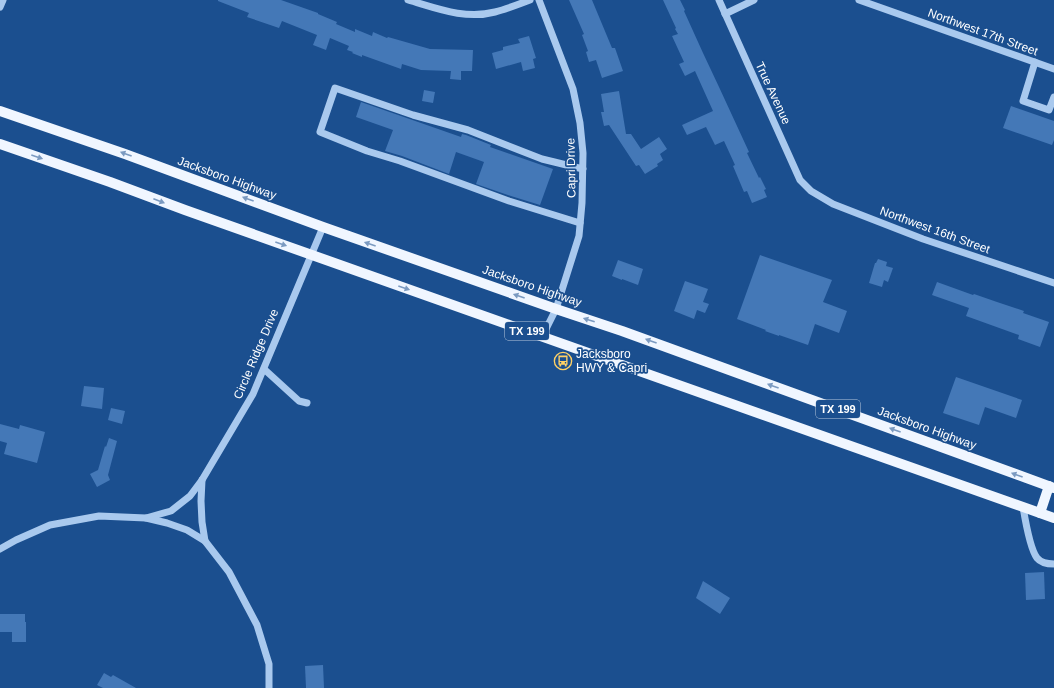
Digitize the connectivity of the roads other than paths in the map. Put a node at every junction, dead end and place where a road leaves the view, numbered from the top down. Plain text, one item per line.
1 (3, 0) edge
2 (408, 0) edge
3 (530, 0) edge
4 (539, 0) edge
5 (719, 0) edge
6 (754, 0) edge
7 (860, 0) edge
8 (0, 7) edge
9 (725, 14) junction
10 (1035, 62) junction
11 (1054, 69) edge
12 (1054, 97) edge
13 (0, 111) edge
14 (0, 144) edge
15 (583, 169) junction
16 (811, 191) joint
17 (580, 223) junction
18 (322, 227) junction
19 (310, 255) junction
20 (1054, 283) edge
21 (556, 309) junction
22 (542, 336) junction
23 (264, 368) junction
24 (307, 403) dead end
25 (202, 480) junction
26 (1051, 487) edge
27 (1023, 507) junction
28 (1040, 513) junction
29 (146, 518) junction
30 (1054, 518) edge
31 (205, 541) junction
32 (0, 549) edge
33 (1054, 564) edge
34 (268, 688) edge

1 - 8 street
2 - 3 street
4 - 15 street, Capri Drive
5 - 9 street, True Avenue
6 - 9 street
7 - 10 street, Northwest 17th Street
9 - 16 street, True Avenue
10 - 11 street, Northwest 17th Street
10 - 12 street
18 -> 13 main road, Jacksboro Highway / TX 199
14 -> 19 main road, TX 199
15 - 17 street, Capri Drive
15 - 17 street
16 - 20 street, Northwest 16th Street
17 - 21 street, Capri Drive
18 - 19 street, Circle Ridge Drive
21 -> 18 main road, Jacksboro Highway / TX 199
19 -> 22 main road, TX 199
19 - 23 street, Circle Ridge Drive
21 - 22 street, Capri Drive
26 -> 21 main road, Jacksboro Highway / TX 199
22 - 27 main road, TX 199
23 - 24 street
23 - 25 street, Circle Ridge Drive
25 - 29 street, Circle Ridge Drive
25 - 31 street, Circle Ridge Drive
26 - 28 main road
27 - 28 main road, TX 199
27 - 33 street
28 - 30 main road, TX 199
29 - 31 street
29 - 32 street
31 - 34 street, Circle Ridge Drive

